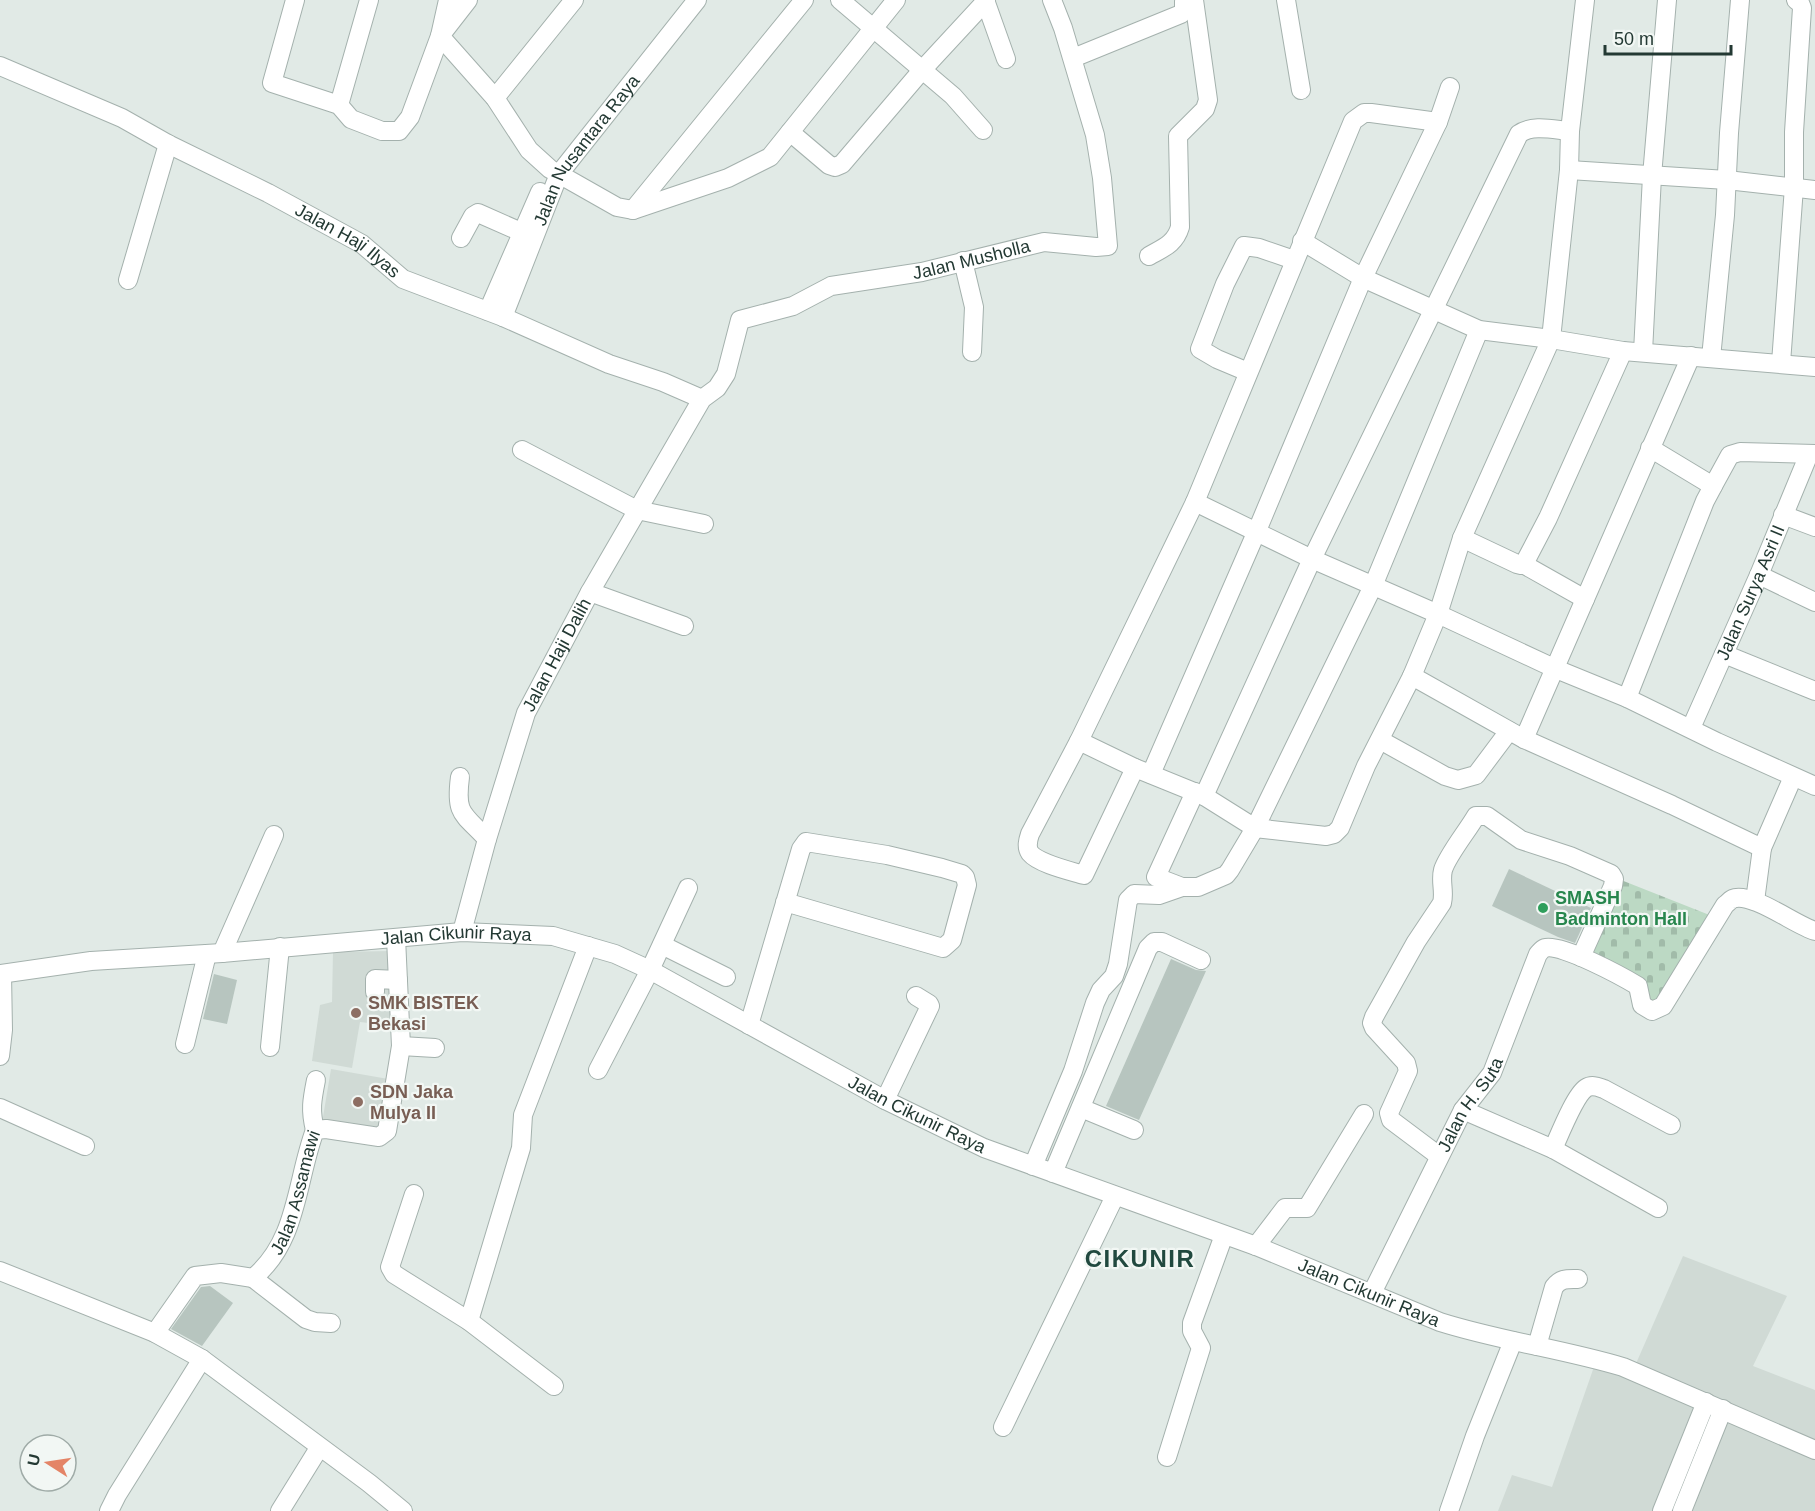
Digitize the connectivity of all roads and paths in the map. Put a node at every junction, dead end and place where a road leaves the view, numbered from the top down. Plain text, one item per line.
1 (295, 0) edge
2 (369, 0) edge
3 (448, 0) edge
4 (468, 0) edge
5 (574, 0) edge
6 (685, 0) edge
7 (697, 0) edge
8 (804, 0) edge
9 (840, 0) edge
10 (896, 0) edge
11 (1052, 0) edge
12 (1189, 0) edge
13 (1194, 0) edge
14 (1286, 0) edge
15 (1585, 0) edge
16 (1667, 0) edge
17 (1740, 0) edge
18 (1796, 0) edge
19 (986, 1) edge
20 (874, 28) junction
21 (440, 36) junction
22 (1073, 58) junction
23 (1006, 59) dead end
24 (0, 66) edge
25 (923, 69) junction
26 (1450, 87) dead end
27 (1301, 90) dead end
28 (495, 98) junction
29 (339, 105) junction
30 (1438, 122) junction
31 (983, 130) dead end
32 (1570, 131) junction
33 (790, 132) junction
34 (168, 144) junction
35 (1569, 170) junction
36 (554, 172) junction
37 (1652, 176) junction
38 (1727, 180) junction
39 (1794, 187) junction
40 (1815, 190) edge
41 (633, 210) junction
42 (521, 232) junction
43 (461, 238) dead end
44 (1302, 240) junction
45 (1149, 256) dead end
46 (1294, 260) junction
47 (963, 261) junction
48 (1363, 278) junction
49 (128, 280) dead end
50 (1435, 309) junction
51 (496, 314) junction
52 (1479, 330) junction
53 (1551, 339) junction
54 (1623, 351) junction
55 (972, 352) dead end
56 (1643, 352) junction
57 (1691, 356) junction
58 (1711, 358) junction
59 (1780, 363) junction
60 (1815, 367) edge
61 (1248, 372) junction
62 (702, 399) junction
63 (1650, 448) junction
64 (522, 450) dead end
65 (1812, 454) edge
66 (1713, 486) junction
67 (1195, 502) junction
68 (637, 510) junction
69 (1783, 515) junction
70 (704, 524) dead end
71 (1815, 527) edge
72 (1256, 533) junction
73 (1462, 538) junction
74 (1312, 559) junction
75 (1523, 564) junction
76 (1759, 575) junction
77 (1373, 586) junction
78 (590, 592) junction
79 (1586, 599) junction
80 (1815, 602) edge
81 (1438, 614) junction
82 (684, 626) dead end
83 (1724, 654) junction
84 (1556, 669) junction
85 (1412, 676) junction
86 (1815, 691) edge
87 (1628, 698) junction
88 (1691, 728) junction
89 (1517, 735) junction
90 (1380, 740) junction
91 (1079, 741) junction
92 (1143, 771) junction
93 (460, 777) dead end
94 (1793, 777) junction
95 (1815, 786) edge
96 (1199, 794) junction
97 (1255, 828) junction
98 (274, 835) dead end
99 (487, 839) junction
100 (1762, 848) junction
101 (1182, 886) junction
102 (688, 888) dead end
103 (1755, 901) junction
104 (786, 902) junction
105 (1815, 931) edge
106 (462, 932) junction
107 (396, 938) junction
108 (662, 945) junction
109 (588, 946) junction
110 (280, 947) junction
111 (215, 953) junction
112 (1581, 957) junction
113 (1201, 960) dead end
114 (650, 970) junction
115 (1, 974) edge
116 (726, 977) dead end
117 (398, 980) junction
118 (375, 992) dead end
119 (916, 996) dead end
120 (749, 1025) junction
121 (185, 1044) dead end
122 (400, 1046) junction
123 (270, 1047) dead end
124 (435, 1048) dead end
125 (0, 1056) edge
126 (598, 1070) dead end
127 (316, 1080) dead end
128 (885, 1100) junction
129 (0, 1108) edge
130 (1081, 1108) junction
131 (1463, 1110) junction
132 (1364, 1114) dead end
133 (1671, 1125) dead end
134 (315, 1130) junction
135 (1134, 1130) dead end
136 (85, 1146) dead end
137 (1553, 1149) junction
138 (1439, 1156) junction
139 (1033, 1166) junction
140 (1053, 1173) junction
141 (414, 1194) dead end
142 (1115, 1196) junction
143 (1658, 1208) dead end
144 (1224, 1235) junction
145 (1256, 1246) junction
146 (0, 1271) edge
147 (253, 1278) junction
148 (1578, 1279) dead end
149 (1372, 1293) junction
150 (469, 1321) junction
151 (331, 1323) dead end
152 (155, 1333) junction
153 (1513, 1341) junction
154 (1537, 1347) junction
155 (202, 1359) junction
156 (554, 1386) dead end
157 (1714, 1405) junction
158 (1003, 1427) dead end
159 (319, 1448) junction
160 (1815, 1450) edge
161 (1167, 1456) dead end
162 (109, 1511) edge
163 (280, 1511) edge
164 (403, 1511) edge
165 (1449, 1511) edge
166 (1662, 1511) edge
167 (1682, 1511) edge

1 - 29 street
2 - 29 street
3 - 21 street
4 - 21 street
5 - 28 street
6 - 36 street, Jalan Nusantara Raya
7 - 36 street, Jalan Nusantara Raya
8 - 41 street
9 - 20 street
10 - 20 street
11 - 22 street
12 - 22 street
13 - 45 street
14 - 27 street
15 - 32 street
16 - 37 street
17 - 38 street
18 - 39 street
19 - 23 street
19 - 25 street
20 - 25 street
20 - 33 street
21 - 28 street
21 - 29 street
22 - 47 street, Jalan Musholla
24 - 34 street, Jalan Haji Ilyas
25 - 31 street
25 - 33 street
26 - 30 street
28 - 36 street
30 - 44 street
30 - 48 street
32 - 35 street
32 - 50 street
33 - 41 street
34 - 49 street
34 - 51 street, Jalan Haji Ilyas
35 - 37 street
35 - 53 street
36 - 41 street
36 - 42 street, Jalan Nusantara Raya
36 - 51 street, Jalan Nusantara Raya
37 - 38 street
37 - 56 street
38 - 39 street
38 - 58 street
39 - 40 street
39 - 59 street
42 - 43 street
42 - 51 street, Jalan Nusantara Raya
44 - 46 street
44 - 48 street
46 - 61 street
46 - 61 street
47 - 55 street
47 - 62 street, Jalan Musholla
48 - 50 street
48 - 72 street
50 - 52 street
50 - 74 street
51 - 62 street, Jalan Haji Ilyas
52 - 53 street
52 - 77 street
53 - 54 street
53 - 73 street
54 - 56 street
54 - 75 street
56 - 57 street
57 - 58 street
57 - 63 street
58 - 59 street
59 - 60 street
61 - 67 street
62 - 68 street, Jalan Haji Dalih
63 - 66 street
63 - 79 street
64 - 68 street
65 - 66 street
65 - 69 street, Jalan Surya Asri II
66 - 87 street
67 - 72 street
67 - 91 street
68 - 70 street
68 - 78 street, Jalan Haji Dalih
69 - 71 street
69 - 76 street, Jalan Surya Asri II
72 - 74 street
72 - 92 street
73 - 75 street
73 - 81 street
74 - 77 street
74 - 96 street
75 - 79 street
76 - 80 street
76 - 83 street, Jalan Surya Asri II
77 - 81 street
77 - 97 street
78 - 82 street
78 - 99 street, Jalan Haji Dalih
79 - 84 street
81 - 84 street
81 - 85 street
83 - 86 street
83 - 88 street, Jalan Surya Asri II
84 - 87 street
84 - 89 street
85 - 89 street
85 - 90 street
87 - 88 street
88 - 94 street
89 - 90 street
89 - 100 street
90 - 97 street
91 - 92 street
91 - 92 street
92 - 96 street
93 - 99 street
94 - 95 street
94 - 100 street
96 - 97 street
96 - 101 street
97 - 101 street
98 - 111 street
99 - 106 street, Jalan Haji Dalih
100 - 103 street
101 - 139 street
102 - 108 street
103 - 105 street
103 - 112 street, Jalan H. Suta
104 - 104 street
104 - 120 street
106 - 107 street, Jalan Cikunir Raya
106 - 109 street, Jalan Cikunir Raya
107 - 110 street, Jalan Cikunir Raya
107 - 117 street, Jalan Assamawi
108 - 114 street
108 - 116 street
109 - 114 street, Jalan Cikunir Raya
109 - 150 street
110 - 111 street, Jalan Cikunir Raya
110 - 123 street
111 - 115 street, Jalan Cikunir Raya
111 - 121 street
112 - 131 street, Jalan H. Suta
112 - 138 street
113 - 130 street
114 - 120 street, Jalan Cikunir Raya
114 - 126 street
115 - 125 street
117 - 118 street
117 - 122 street, Jalan Assamawi
119 - 128 street
120 - 128 street, Jalan Cikunir Raya
122 - 124 street
122 - 134 street, Jalan Assamawi
127 - 134 street
128 - 139 street, Jalan Cikunir Raya
129 - 136 street
130 - 135 street
130 - 140 street
131 - 137 street
131 - 138 street, Jalan H. Suta
132 - 145 street
133 - 137 street
134 - 147 street, Jalan Assamawi
137 - 143 street
138 - 149 street, Jalan H. Suta
139 - 140 street, Jalan Cikunir Raya
140 - 142 street, Jalan Cikunir Raya
141 - 150 street
142 - 144 street, Jalan Cikunir Raya
142 - 158 street
144 - 145 street, Jalan Cikunir Raya
144 - 161 street
145 - 149 street, Jalan Cikunir Raya
146 - 152 street
147 - 151 street
147 - 152 street
148 - 154 street
149 - 153 street, Jalan Cikunir Raya
150 - 156 street
152 - 155 street
153 - 154 street, Jalan Cikunir Raya
153 - 165 street
154 - 157 street, Jalan Cikunir Raya
155 - 159 street
155 - 162 street
157 - 160 street, Jalan Cikunir Raya
157 - 166 street
157 - 167 street
159 - 163 street
159 - 164 street

